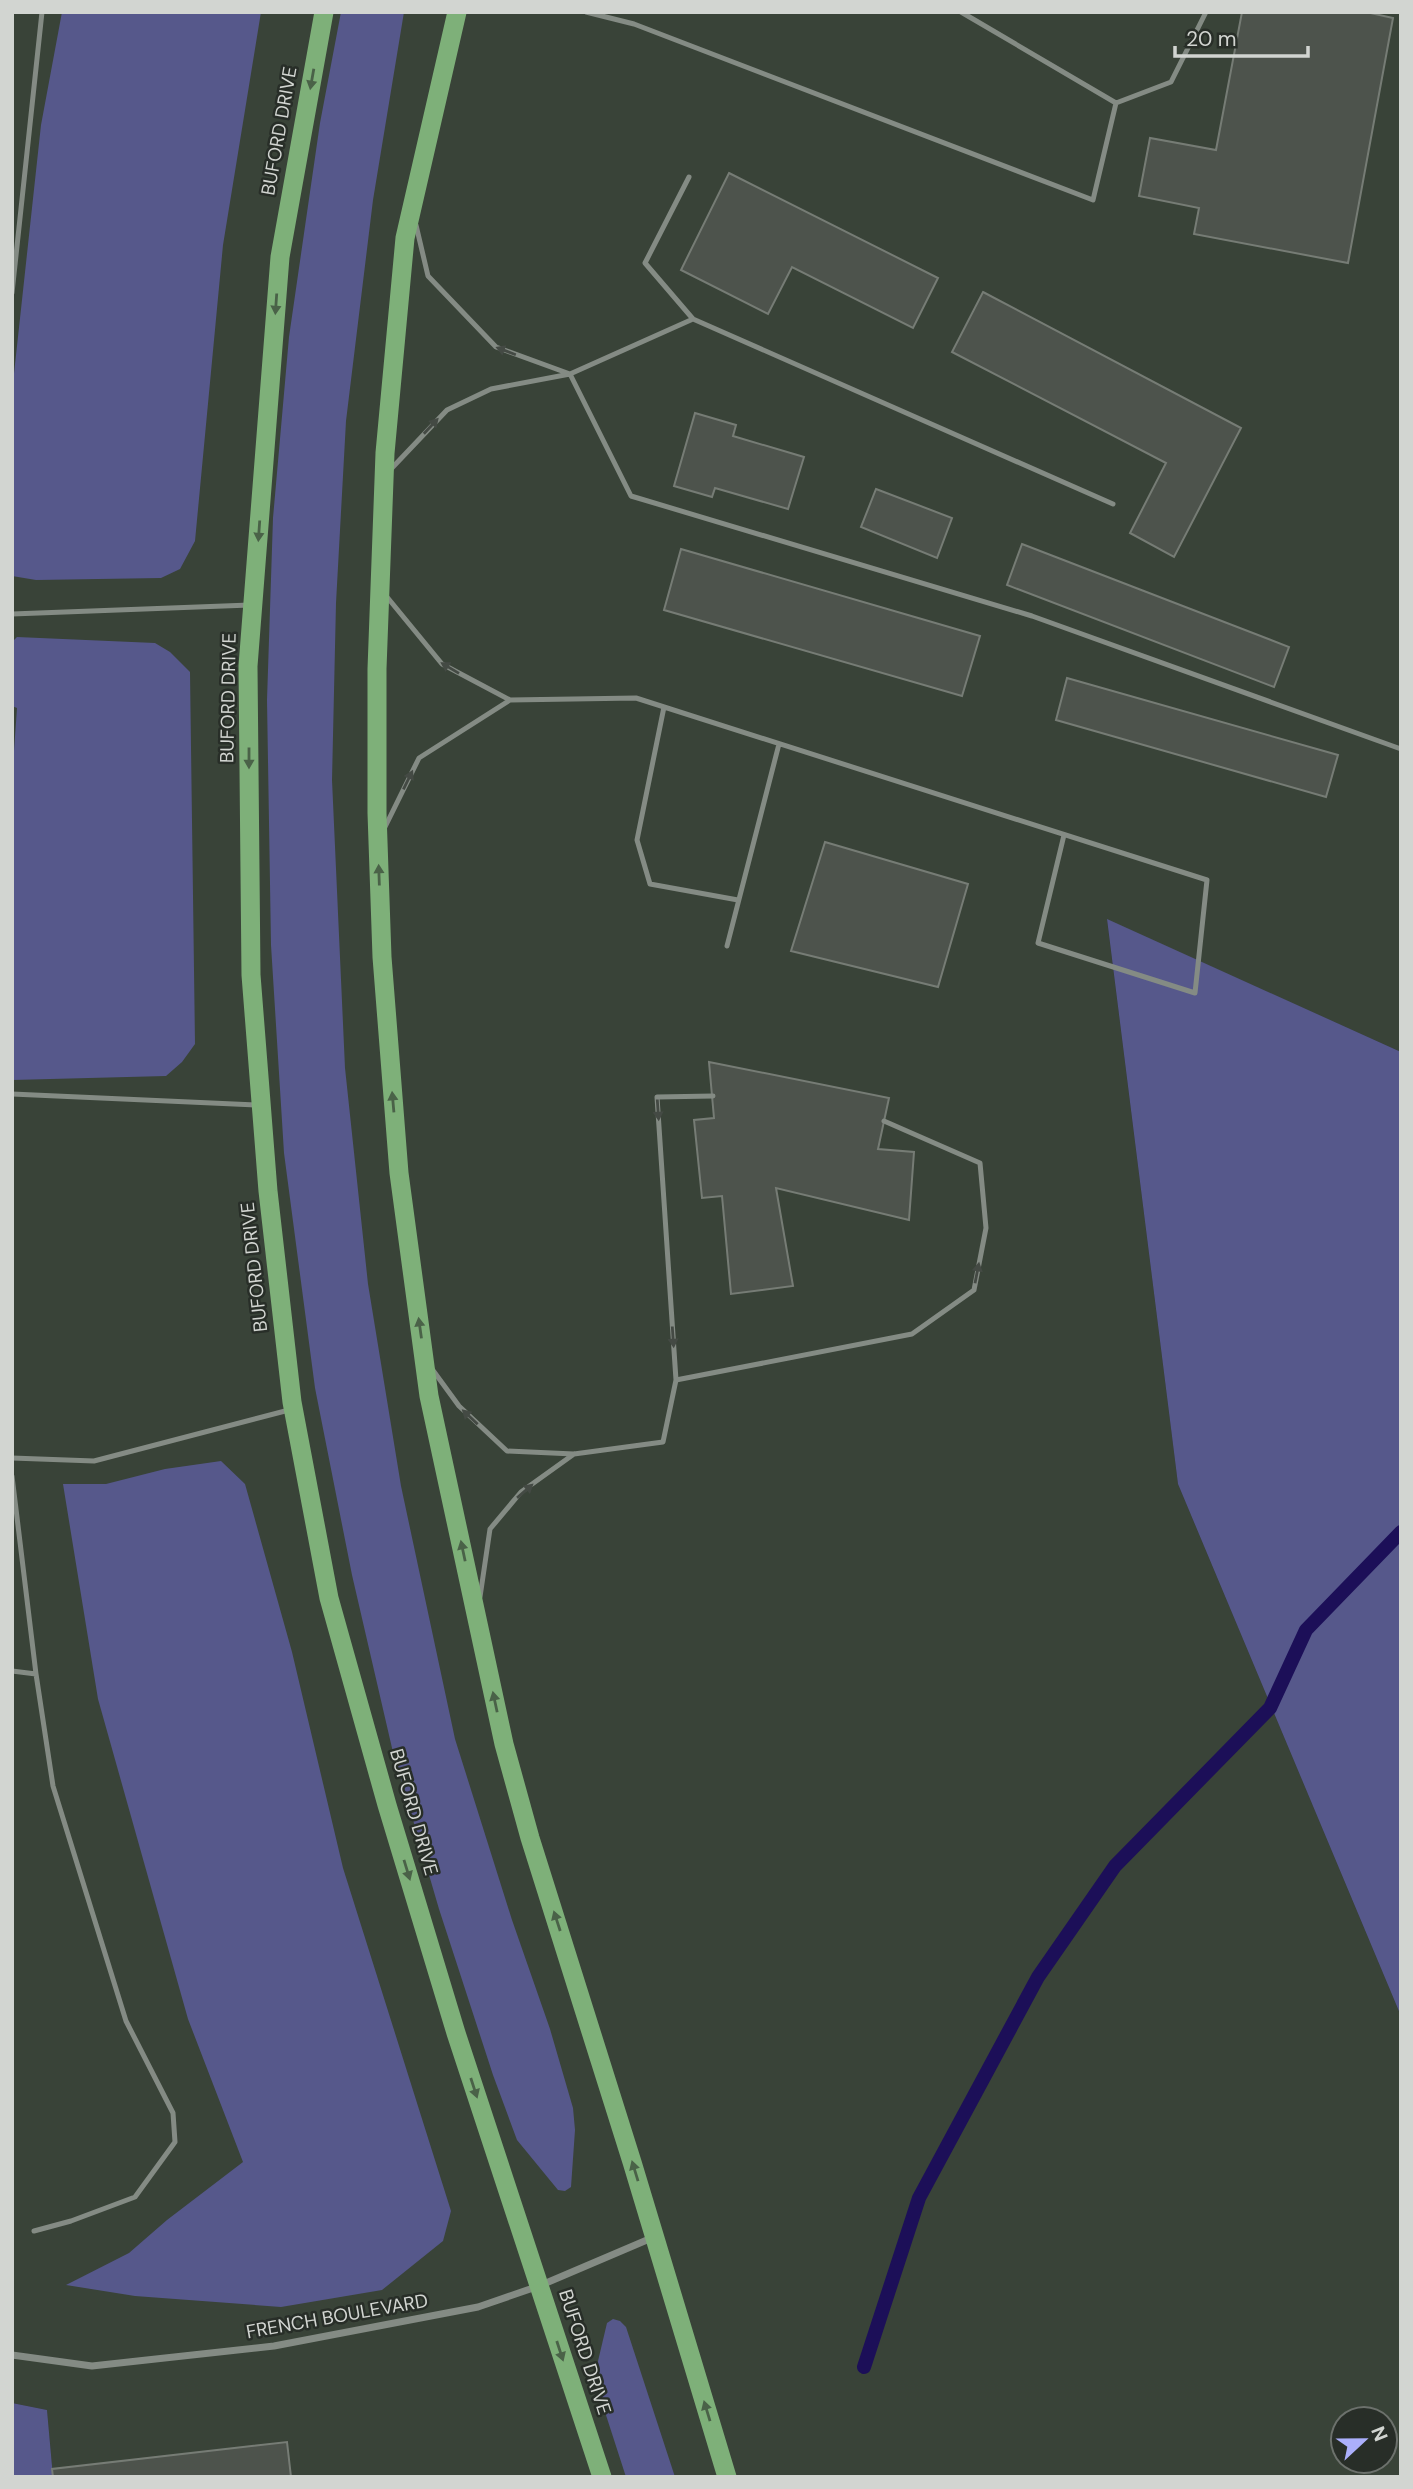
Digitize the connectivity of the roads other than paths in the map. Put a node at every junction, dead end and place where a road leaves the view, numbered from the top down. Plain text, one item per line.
1 (42, 12) edge
2 (324, 12) edge
3 (457, 12) edge
4 (586, 12) edge
5 (961, 12) edge
6 (1206, 12) edge
7 (1116, 103) junction
8 (689, 177) dead end
9 (412, 208) junction
10 (12, 293) edge
11 (693, 319) junction
12 (570, 374) junction
13 (384, 476) junction
14 (1113, 504) dead end
15 (380, 589) junction
16 (253, 605) junction
17 (12, 614) edge
18 (510, 700) junction
19 (664, 707) junction
20 (779, 744) junction
21 (1401, 749) edge
22 (1064, 835) junction
23 (378, 841) junction
24 (738, 901) junction
25 (727, 946) dead end
26 (12, 1094) edge
27 (713, 1097) dead end
28 (261, 1105) junction
29 (884, 1121) dead end
30 (424, 1358) junction
31 (676, 1380) junction
32 (293, 1409) junction
33 (574, 1454) junction
34 (12, 1458) edge
35 (12, 1476) edge
36 (477, 1618) junction
37 (12, 1671) edge
38 (36, 1674) junction
39 (34, 2231) dead end
40 (655, 2236) junction
41 (539, 2286) junction
42 (12, 2355) edge
43 (602, 2477) edge
44 (727, 2477) edge

1 - 10 lane
2 -> 16 highway, BUFORD DRIVE
3 - 9 highway
4 - 7 lane
5 - 7 lane
6 - 7 lane
8 - 11 lane
12 -> 9 lane
9 - 13 highway
11 - 12 lane
11 - 14 lane
13 -> 12 lane
12 - 21 lane
13 - 15 highway
18 -> 15 lane
15 - 23 highway
16 - 17 lane
16 -> 28 highway, BUFORD DRIVE
18 - 19 lane
23 -> 18 lane
19 - 20 lane
19 - 24 lane
20 - 22 lane
20 - 24 lane
22 - 22 lane
30 -> 23 highway
24 - 25 lane
26 - 28 lane
27 -> 31 lane
28 - 32 highway, BUFORD DRIVE
31 -> 29 lane
33 -> 30 lane
36 -> 30 highway
31 - 33 lane
32 - 34 lane
32 -> 41 highway, BUFORD DRIVE
36 -> 33 lane
35 - 38 lane
40 -> 36 highway
37 - 38 lane
38 - 39 lane
40 - 41 street, FRENCH BOULEVARD
44 -> 40 highway
41 - 42 street, FRENCH BOULEVARD
41 -> 43 highway, BUFORD DRIVE

